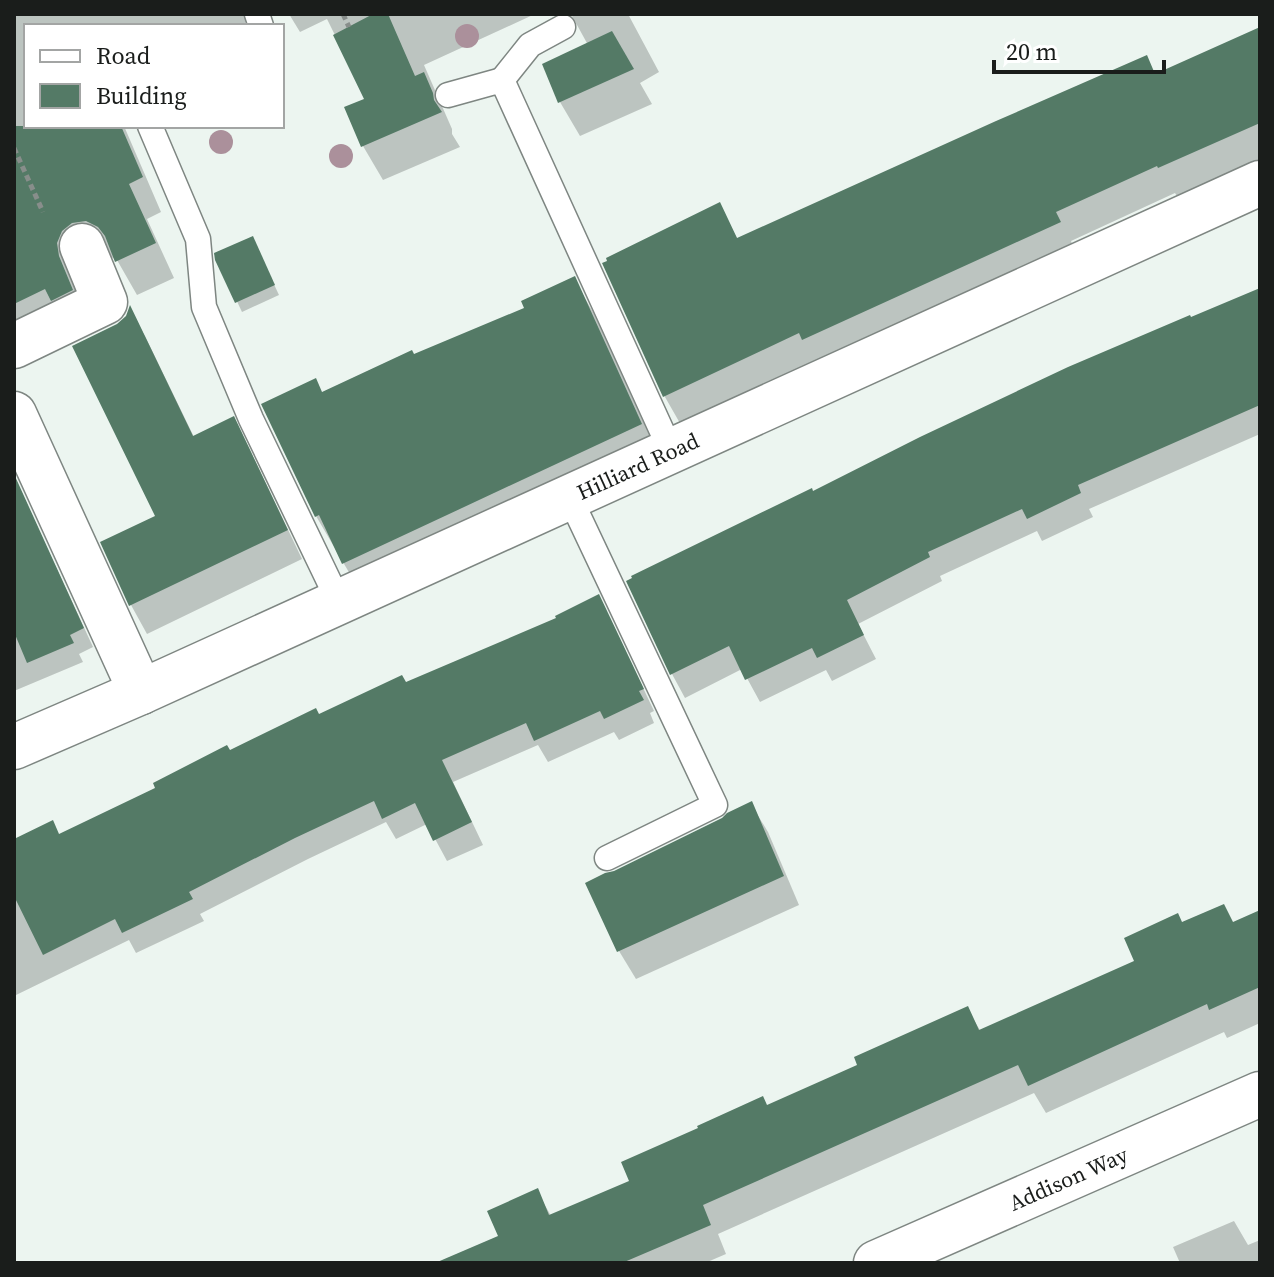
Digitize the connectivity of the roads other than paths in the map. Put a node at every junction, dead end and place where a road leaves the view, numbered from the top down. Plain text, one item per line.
1 (563, 27) dead end
2 (502, 80) junction
3 (448, 95) dead end
4 (151, 128) edge
5 (1260, 183) edge
6 (65, 235) road end
7 (14, 346) edge
8 (14, 414) edge
9 (671, 451) junction
10 (569, 496) junction
11 (339, 602) junction
12 (141, 692) junction
13 (14, 747) edge
14 (607, 858) dead end
15 (1260, 1094) edge
16 (876, 1263) edge

1 - 2 lane
2 - 3 lane
2 - 9 lane
4 - 11 lane
5 - 9 street, Hilliard Road
6 - 7 street
8 - 12 street
9 - 10 street, Hilliard Road
10 - 11 street, Hilliard Road
10 - 14 lane
11 - 12 street, Hilliard Road
12 - 13 street, Hilliard Road
15 - 16 street, Addison Way

